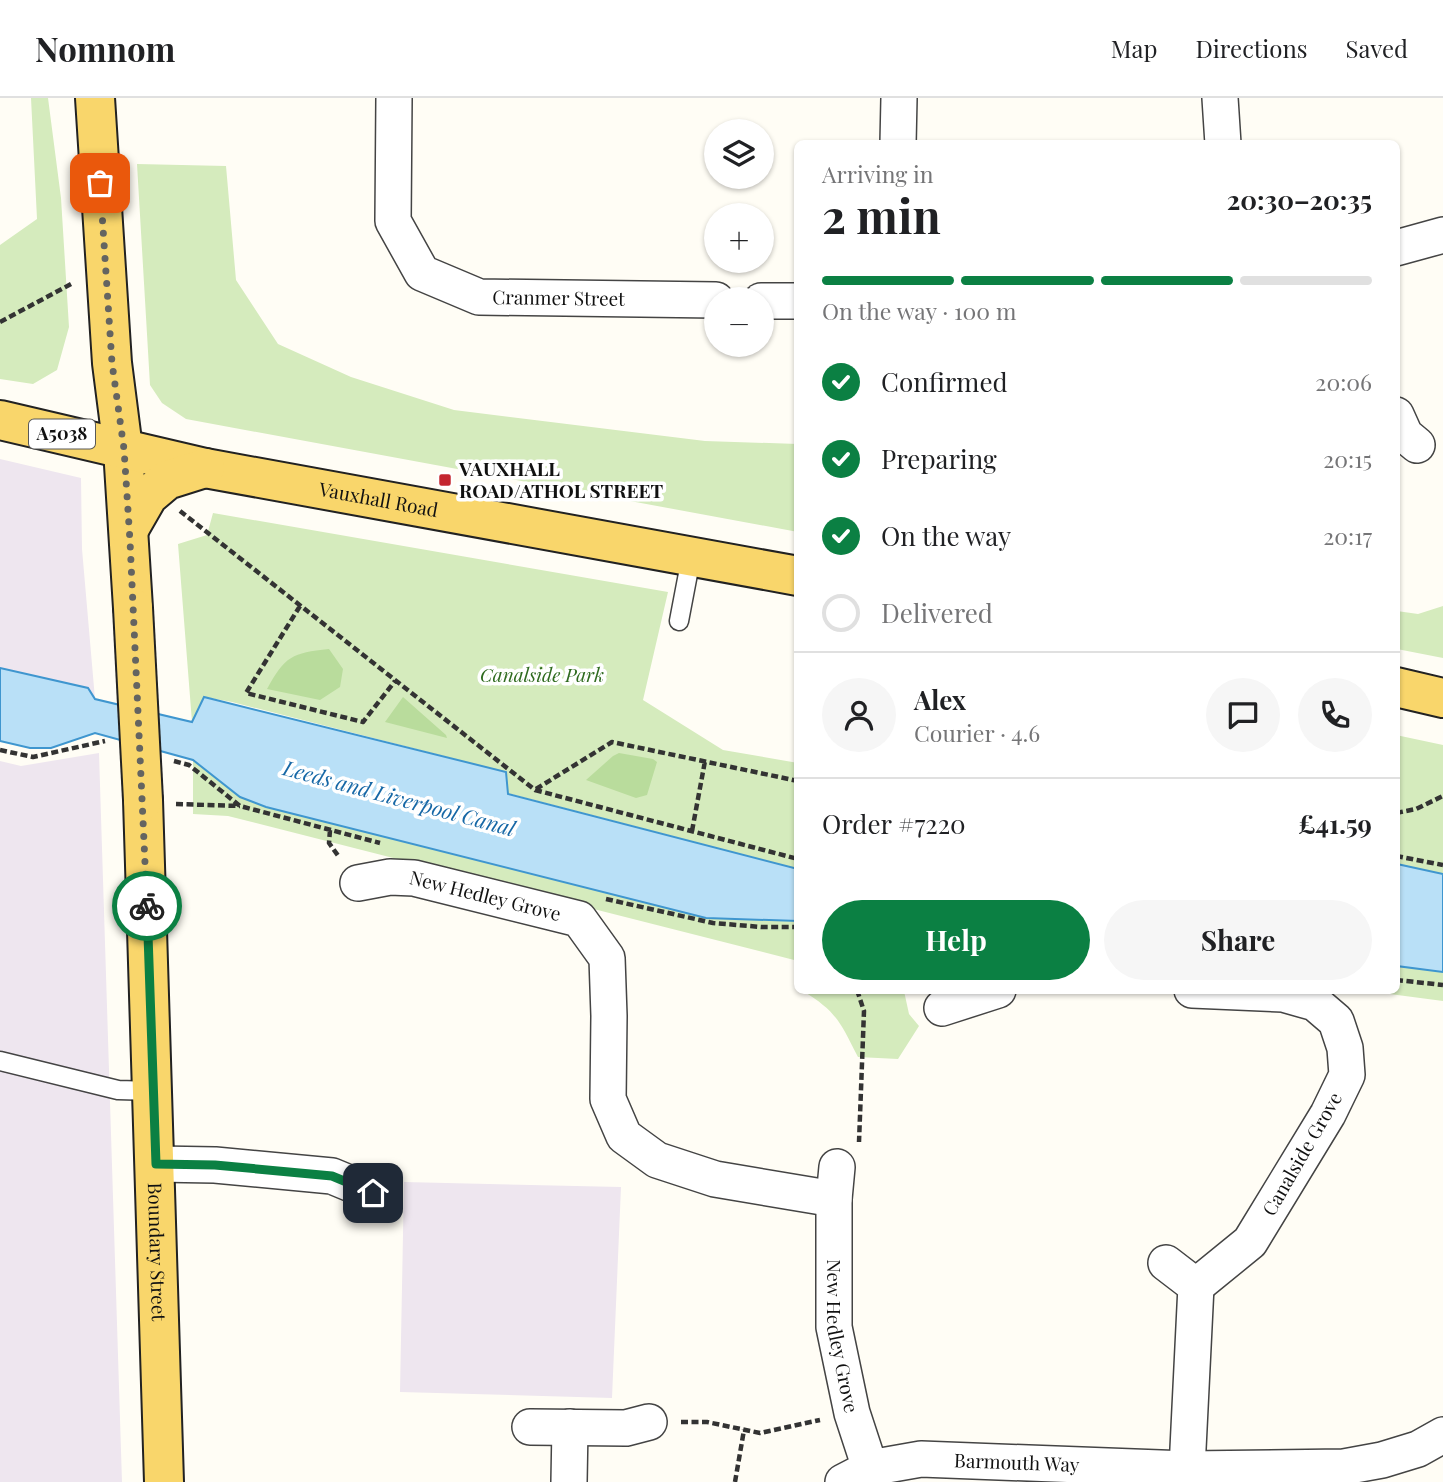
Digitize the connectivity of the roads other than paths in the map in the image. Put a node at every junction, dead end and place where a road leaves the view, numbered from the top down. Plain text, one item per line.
1 (95, 98) edge
2 (394, 98) edge
3 (899, 98) edge
4 (1220, 98) edge
5 (898, 140) edge
6 (1223, 140) edge
7 (1443, 235) edge
8 (1400, 247) edge
9 (704, 300) edge
10 (774, 301) edge
11 (794, 301) edge
12 (0, 420) edge
13 (1400, 424) edge
14 (1417, 445) dead end
15 (124, 449) junction
16 (205, 468) junction
17 (129, 529) junction
18 (691, 558) junction
19 (794, 575) edge
20 (679, 621) dead end
21 (1400, 688) edge
22 (1443, 698) edge
23 (358, 883) dead end
24 (986, 994) edge
25 (1283, 994) edge
26 (942, 1008) dead end
27 (0, 1061) edge
28 (153, 1091) junction
29 (156, 1164) junction
30 (373, 1193) dead end
31 (1166, 1263) dead end
32 (1196, 1286) junction
33 (649, 1422) road end
34 (530, 1427) dead end
35 (570, 1427) junction
36 (1443, 1435) edge
37 (1187, 1469) junction
38 (857, 1475) edge
39 (164, 1482) edge
40 (569, 1482) edge

1 - 15 main road, Boundary Street
2 - 9 street, Cranmer Street
3 - 5 street
4 - 6 street
7 - 8 street
10 - 11 street
12 - 15 main road, A5038
13 - 14 street
15 - 16 main road, Vauxhall Road / A5038
15 - 17 main road, Boundary Street
16 - 17 main road
16 - 18 main road, Vauxhall Road / A5038
17 - 28 main road, Boundary Street, bridge
18 - 19 main road, Vauxhall Road / A5038
18 - 20 lane
21 - 22 main road
23 - 38 street, New Hedley Grove
24 - 26 street
25 - 32 street, Canalside Grove
27 - 28 lane
28 - 29 main road, Boundary Street
29 - 30 street
29 - 39 main road, Boundary Street
31 - 32 street
32 - 37 street
33 - 35 street
34 - 35 street
35 - 40 street
36 - 37 street, Barmouth Way
37 - 38 street, Barmouth Way

